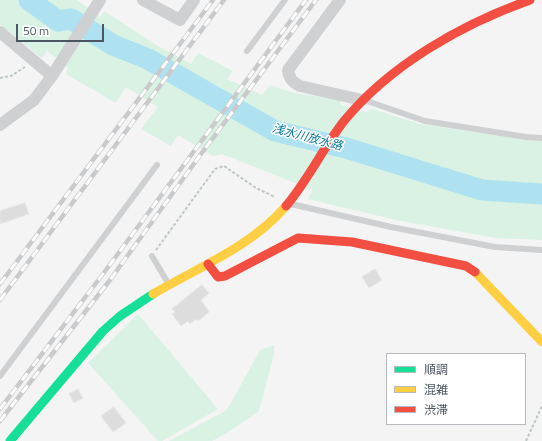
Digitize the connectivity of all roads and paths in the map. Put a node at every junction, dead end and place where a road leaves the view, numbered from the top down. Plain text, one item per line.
1 (100, 0) edge
2 (143, 0) edge
3 (194, 0) edge
4 (284, 0) edge
5 (340, 0) edge
6 (530, 0) edge
7 (0, 32) edge
8 (247, 51) dead end
9 (35, 62) junction
10 (54, 72) junction
11 (0, 78) edge
12 (360, 102) junction
13 (0, 125) edge
14 (542, 138) edge
15 (157, 165) dead end
16 (287, 203) junction
17 (542, 250) edge
18 (152, 256) joint
19 (208, 264) junction
20 (168, 284) junction
21 (542, 342) edge
22 (0, 376) edge
23 (542, 406) edge
24 (10, 441) edge
25 (526, 441) edge

1 - 10 street
2 - 3 street
4 - 8 lane
5 - 12 street
6 - 12 street
7 - 9 street
9 - 10 street
9 - 11 path
10 - 13 street
12 - 14 lane
12 - 16 street
15 - 22 lane
16 - 17 lane
16 - 18 path
16 - 19 street
18 - 20 lane
19 - 20 street
19 - 21 street
20 - 24 street
23 - 25 path

